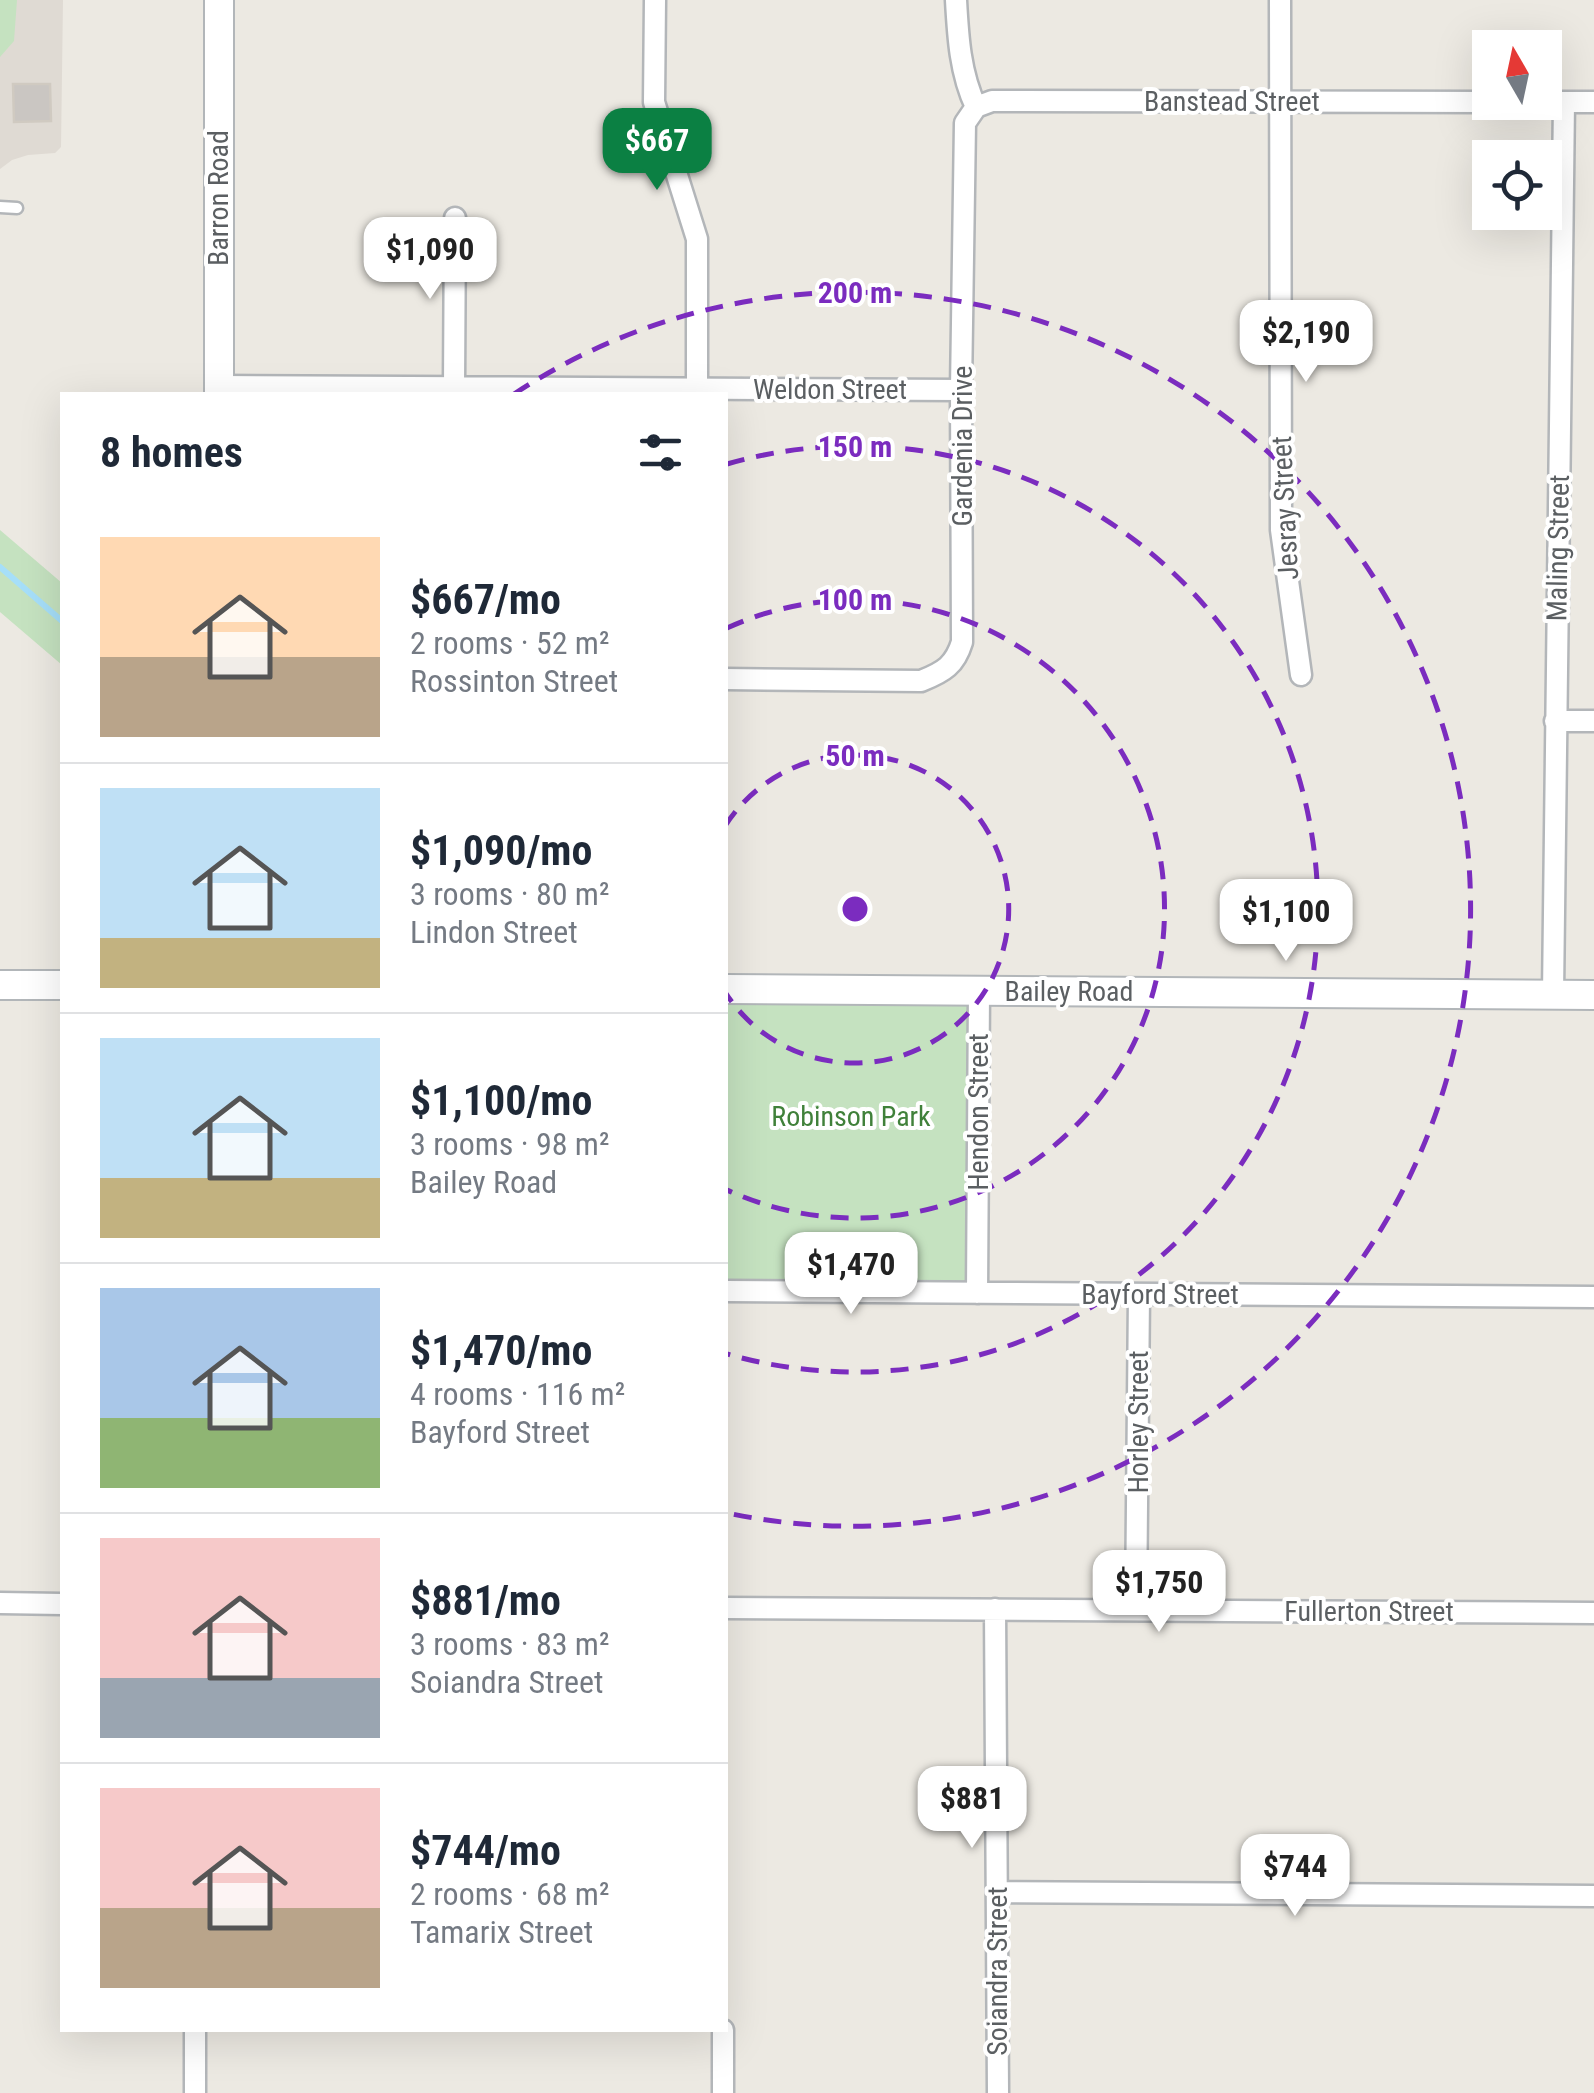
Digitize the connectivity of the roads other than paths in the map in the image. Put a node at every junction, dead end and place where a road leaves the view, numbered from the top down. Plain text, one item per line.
1 (219, 0) edge
2 (654, 0) edge
3 (956, 0) edge
4 (1280, 0) edge
5 (1281, 101) junction
6 (1472, 102) edge
7 (1562, 102) edge
8 (1594, 102) edge
9 (976, 107) junction
10 (1554, 120) edge
11 (0, 207) edge
12 (17, 208) dead end
13 (455, 218) dead end
14 (454, 387) junction
15 (697, 388) junction
16 (219, 390) edge
17 (961, 390) junction
18 (1301, 675) dead end
19 (728, 679) edge
20 (1555, 721) junction
21 (1594, 721) edge
22 (60, 985) edge
23 (0, 986) edge
24 (728, 989) edge
25 (979, 992) junction
26 (1553, 994) junction
27 (1594, 994) edge
28 (728, 1292) edge
29 (976, 1293) junction
30 (1138, 1294) junction
31 (1594, 1296) edge
32 (0, 1603) edge
33 (60, 1604) edge
34 (728, 1608) edge
35 (996, 1609) junction
36 (1136, 1610) junction
37 (1594, 1613) edge
38 (997, 1892) junction
39 (1594, 1896) edge
40 (195, 2032) edge
41 (723, 2032) edge
42 (195, 2093) edge
43 (723, 2093) edge
44 (998, 2093) edge

1 - 16 street, Barron Road
2 - 15 street
3 - 9 street
4 - 5 street, Jesray Street
5 - 6 street, Banstead Street
5 - 9 street, Banstead Street
5 - 18 street, Jesray Street
7 - 8 street
9 - 17 street, Gardenia Drive
10 - 20 street, Maling Street
11 - 12 lane
13 - 14 street
14 - 15 street, Weldon Street
14 - 16 street, Weldon Street
15 - 17 street, Weldon Street
17 - 19 street, Gardenia Drive
20 - 21 street
20 - 26 street, Maling Street
22 - 23 street
24 - 25 street, Bailey Road
25 - 26 street, Bailey Road
25 - 29 street, Hendon Street
26 - 27 street, Bailey Road
28 - 29 street, Bayford Street
29 - 30 street, Bayford Street
30 - 31 street, Bayford Street
30 - 36 street, Horley Street
32 - 33 street
34 - 35 street, Fullerton Street
35 - 36 street, Fullerton Street
35 - 38 street, Soiandra Street
36 - 37 street, Fullerton Street
38 - 39 street
38 - 44 street, Soiandra Street
40 - 42 street
41 - 43 street

